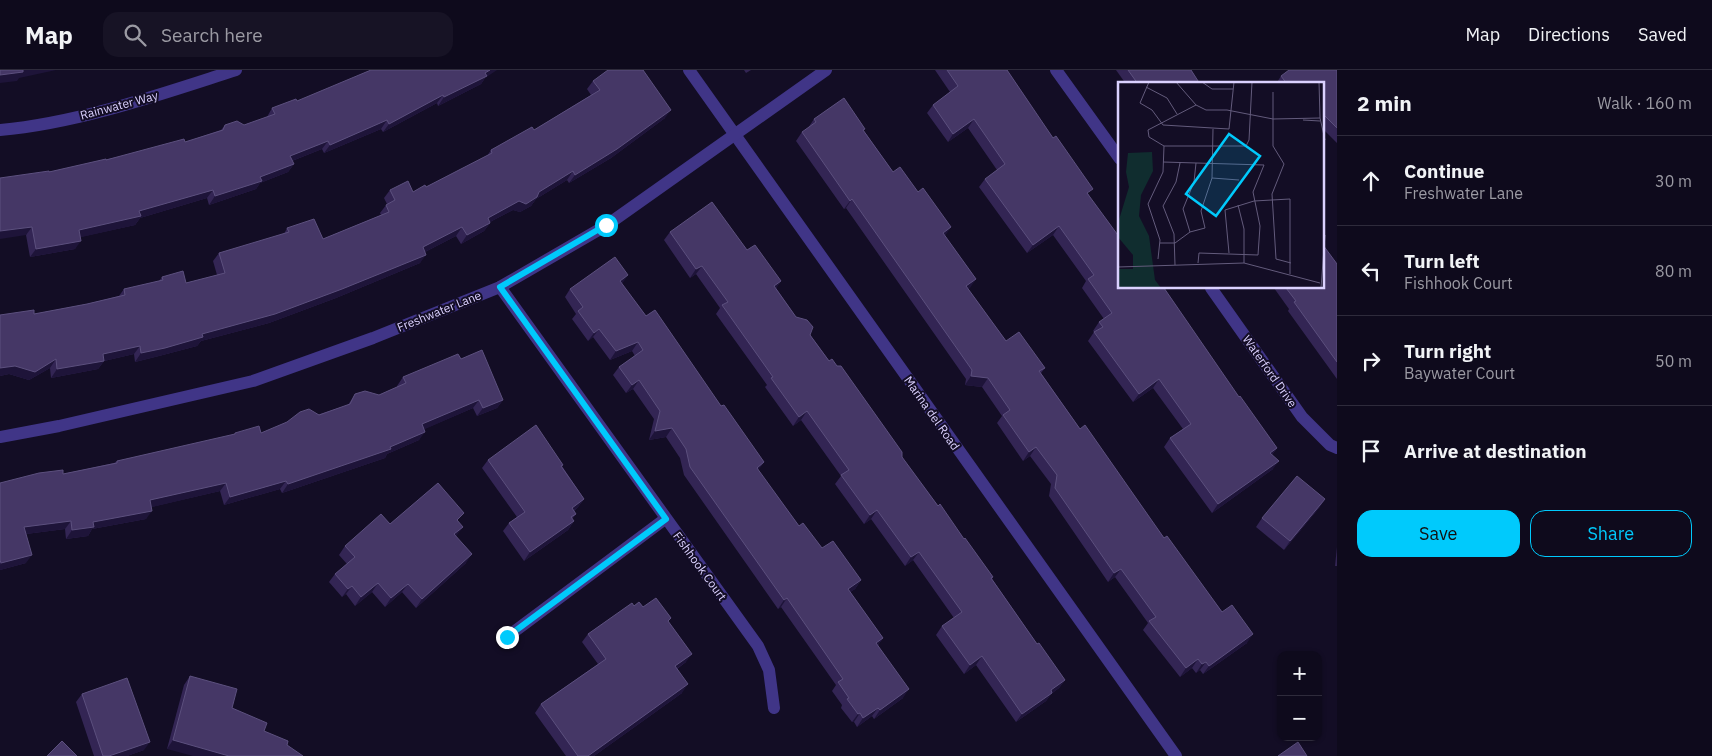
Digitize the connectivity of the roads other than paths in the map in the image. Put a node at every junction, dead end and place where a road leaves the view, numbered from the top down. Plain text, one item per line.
1 (236, 70) edge
2 (689, 70) edge
3 (826, 70) edge
4 (1056, 70) edge
5 (0, 130) edge
6 (735, 135) junction
7 (1118, 157) edge
8 (500, 287) junction
9 (1211, 289) edge
10 (0, 437) edge
11 (1337, 448) edge
12 (666, 519) junction
13 (507, 637) dead end
14 (774, 708) dead end
15 (1176, 756) edge

1 - 5 street, Rainwater Way
2 - 6 street, Marina del Road
3 - 6 street, Freshwater Lane
4 - 7 street
6 - 8 street, Freshwater Lane
6 - 15 street, Marina del Road
8 - 10 street, Freshwater Lane
8 - 12 street, Fishhook Court
9 - 11 street, Waterford Drive
12 - 13 street
12 - 14 street, Fishhook Court

